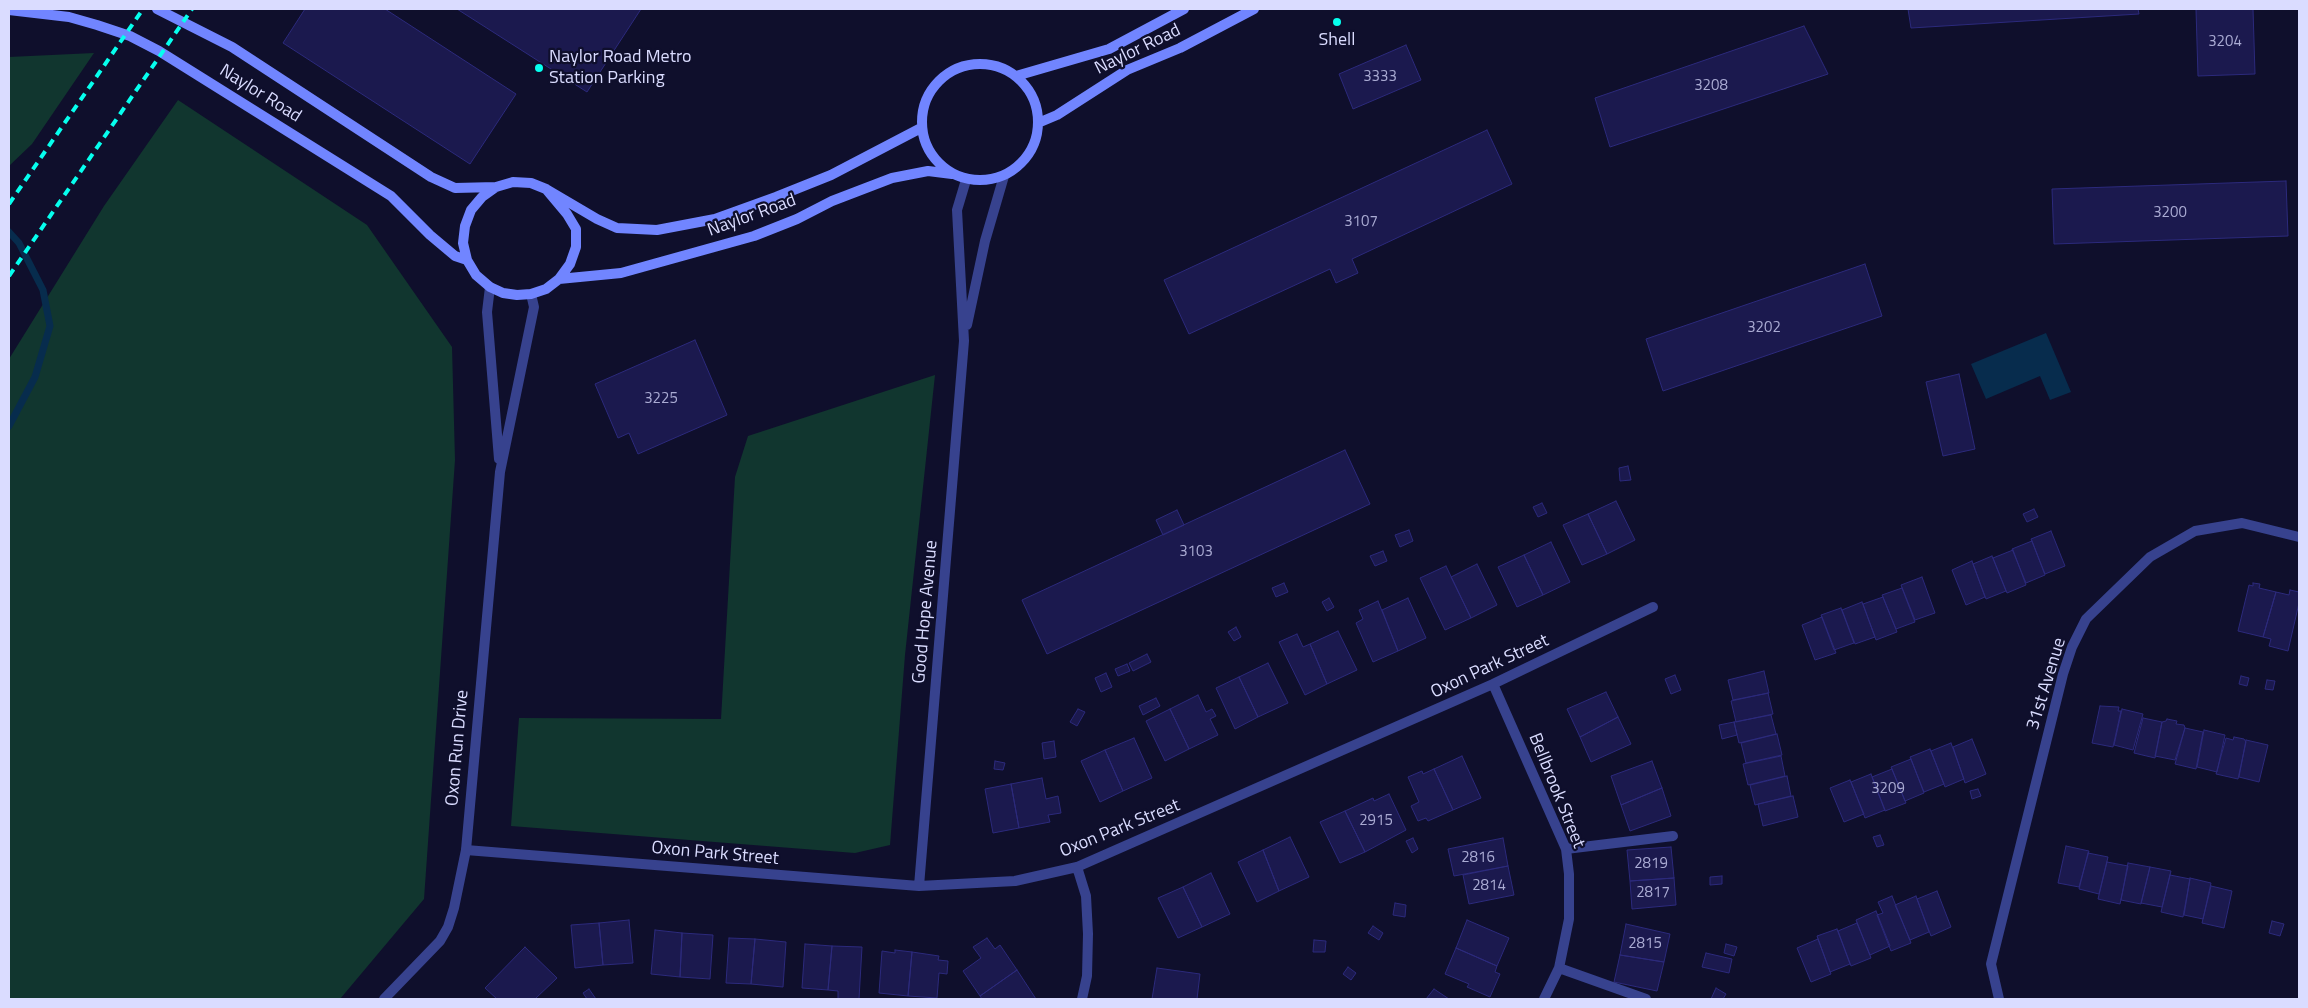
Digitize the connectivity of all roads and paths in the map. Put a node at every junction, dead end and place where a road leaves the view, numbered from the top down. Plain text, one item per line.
1 (157, 9) edge
2 (1184, 9) edge
3 (1254, 9) edge
4 (9, 10) edge
5 (1016, 76) junction
6 (1038, 123) junction
7 (921, 128) junction
8 (952, 174) junction
9 (1004, 176) junction
10 (966, 180) junction
11 (496, 187) junction
12 (546, 189) junction
13 (467, 260) junction
14 (559, 279) junction
15 (490, 287) junction
16 (531, 294) junction
17 (964, 341) junction
18 (500, 472) junction
19 (2299, 537) edge
20 (1653, 607) dead end
21 (1493, 684) junction
22 (1674, 836) dead end
23 (1566, 849) junction
24 (466, 850) junction
25 (1077, 867) junction
26 (919, 886) junction
27 (1559, 968) junction
28 (384, 999) edge
29 (1082, 999) edge
30 (1544, 999) edge
31 (1646, 999) edge
32 (1999, 999) edge

1 - 11 main road, Naylor Road
2 - 5 main road, Naylor Road
3 - 6 main road, Naylor Road
4 - 13 main road, Naylor Road
5 - 6 main road
5 - 7 main road
6 - 9 main road
7 - 8 main road
7 - 12 main road, Naylor Road
8 - 10 main road
8 - 14 main road, Naylor Road
9 - 10 main road
9 - 17 street, Good Hope Avenue
10 - 17 street, Good Hope Avenue
11 - 12 main road
11 - 13 main road
12 - 14 main road
13 - 15 main road
14 - 16 main road
15 - 16 main road
15 - 18 street, Oxon Run Drive
16 - 18 street, Oxon Run Drive
17 - 26 street, Good Hope Avenue
18 - 24 street, Oxon Run Drive
19 - 32 street, 31st Avenue
20 - 21 street, Oxon Park Street
21 - 23 street, Bellbrook Street
21 - 25 street, Oxon Park Street
22 - 23 street
23 - 27 street, Bellbrook Street
24 - 26 street, Oxon Park Street
24 - 28 street, Oxon Run Drive
25 - 26 street, Oxon Park Street
25 - 29 street
27 - 30 street, Bellbrook Street
27 - 31 street

